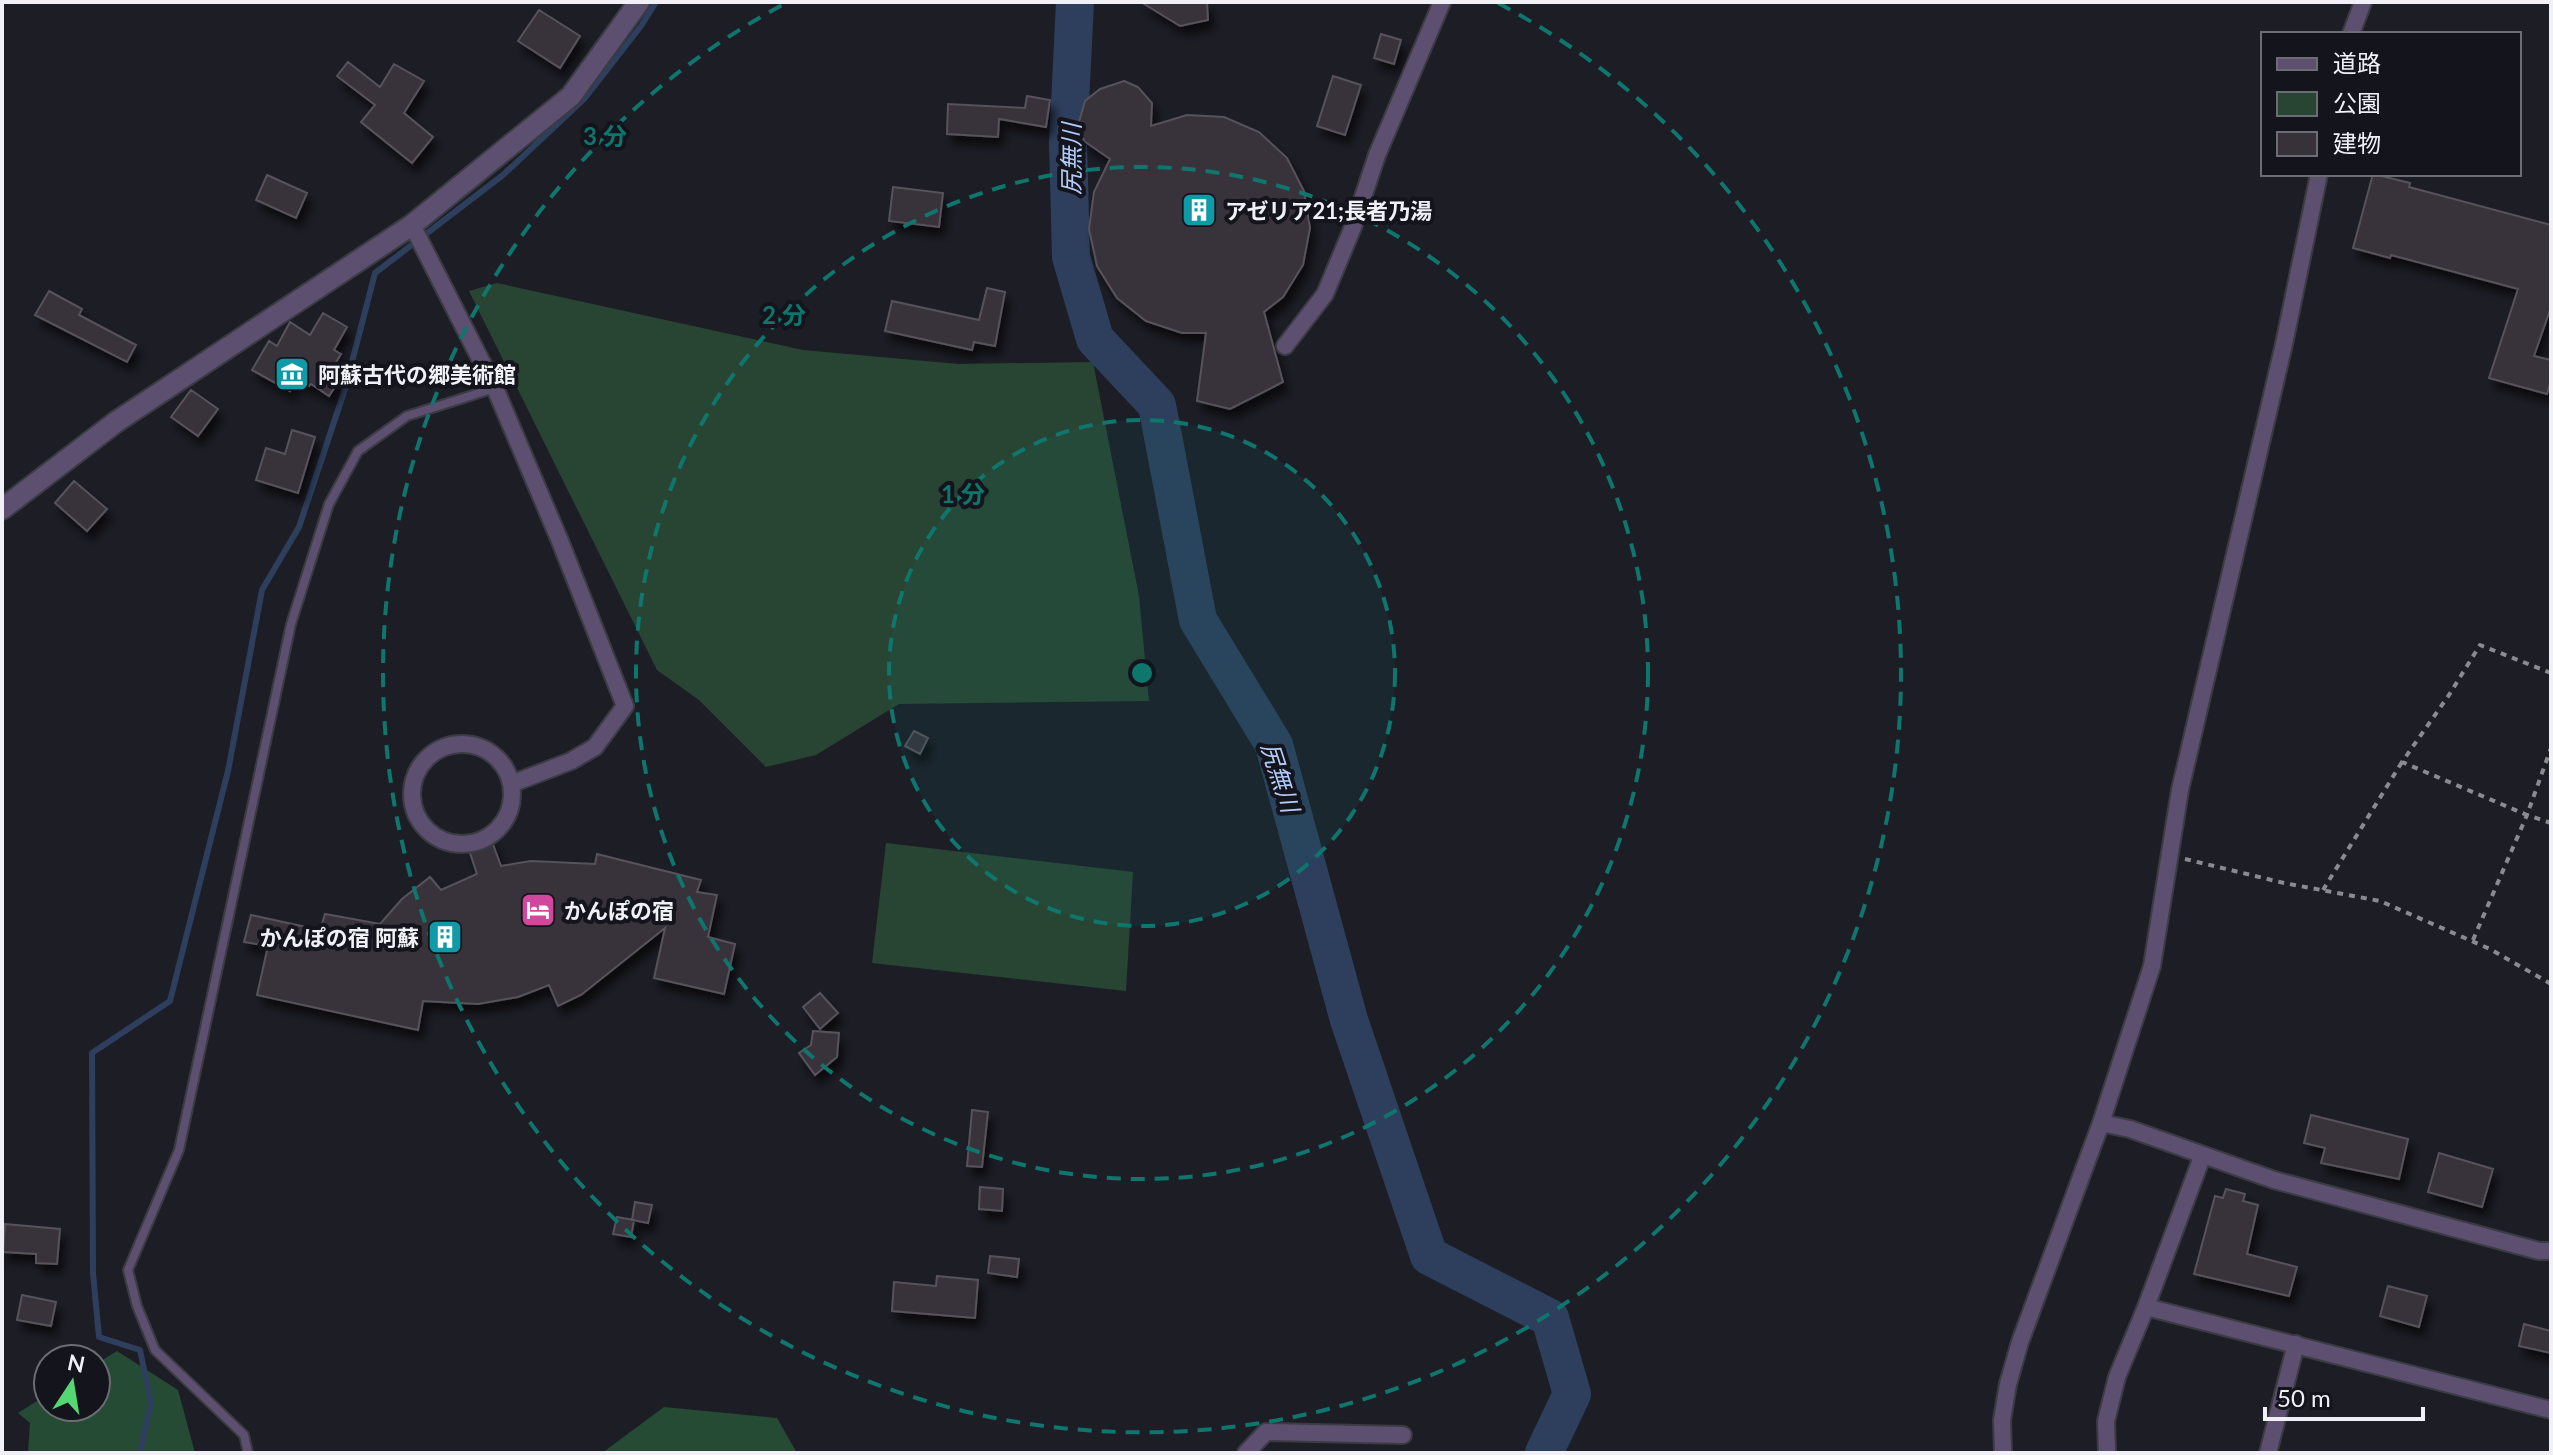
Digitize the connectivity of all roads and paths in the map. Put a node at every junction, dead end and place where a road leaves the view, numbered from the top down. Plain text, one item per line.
1 (639, 2) edge
2 (1442, 2) edge
3 (2363, 2) edge
4 (2352, 32) edge
5 (2319, 176) edge
6 (412, 225) junction
7 (1285, 346) dead end
8 (495, 388) junction
9 (2, 509) edge
10 (2551, 673) edge
11 (2551, 748) edge
12 (2402, 762) junction
13 (511, 784) junction
14 (2527, 815) junction
15 (2551, 823) edge
16 (2169, 855) junction
17 (2323, 890) junction
18 (2473, 941) junction
19 (2551, 984) edge
20 (2101, 1123) junction
21 (2202, 1157) junction
22 (2551, 1251) edge
23 (2146, 1307) junction
24 (2296, 1344) junction
25 (2551, 1410) edge
26 (1403, 1435) dead end
27 (248, 1453) edge
28 (1246, 1453) edge
29 (2003, 1453) edge
30 (2107, 1453) edge
31 (2268, 1453) edge

1 - 6 street
2 - 7 street
3 - 4 street
5 - 16 street
6 - 8 street
6 - 9 street
8 - 13 street
8 - 27 lane
10 - 12 path
11 - 14 path
12 - 14 path
12 - 17 path
13 - 13 street
14 - 15 path
14 - 18 path
16 - 17 path
16 - 20 street
17 - 18 path
18 - 19 path
20 - 21 street
20 - 29 street
21 - 22 street
21 - 23 street
23 - 24 street
23 - 30 street
24 - 25 street
24 - 31 street
26 - 28 street

